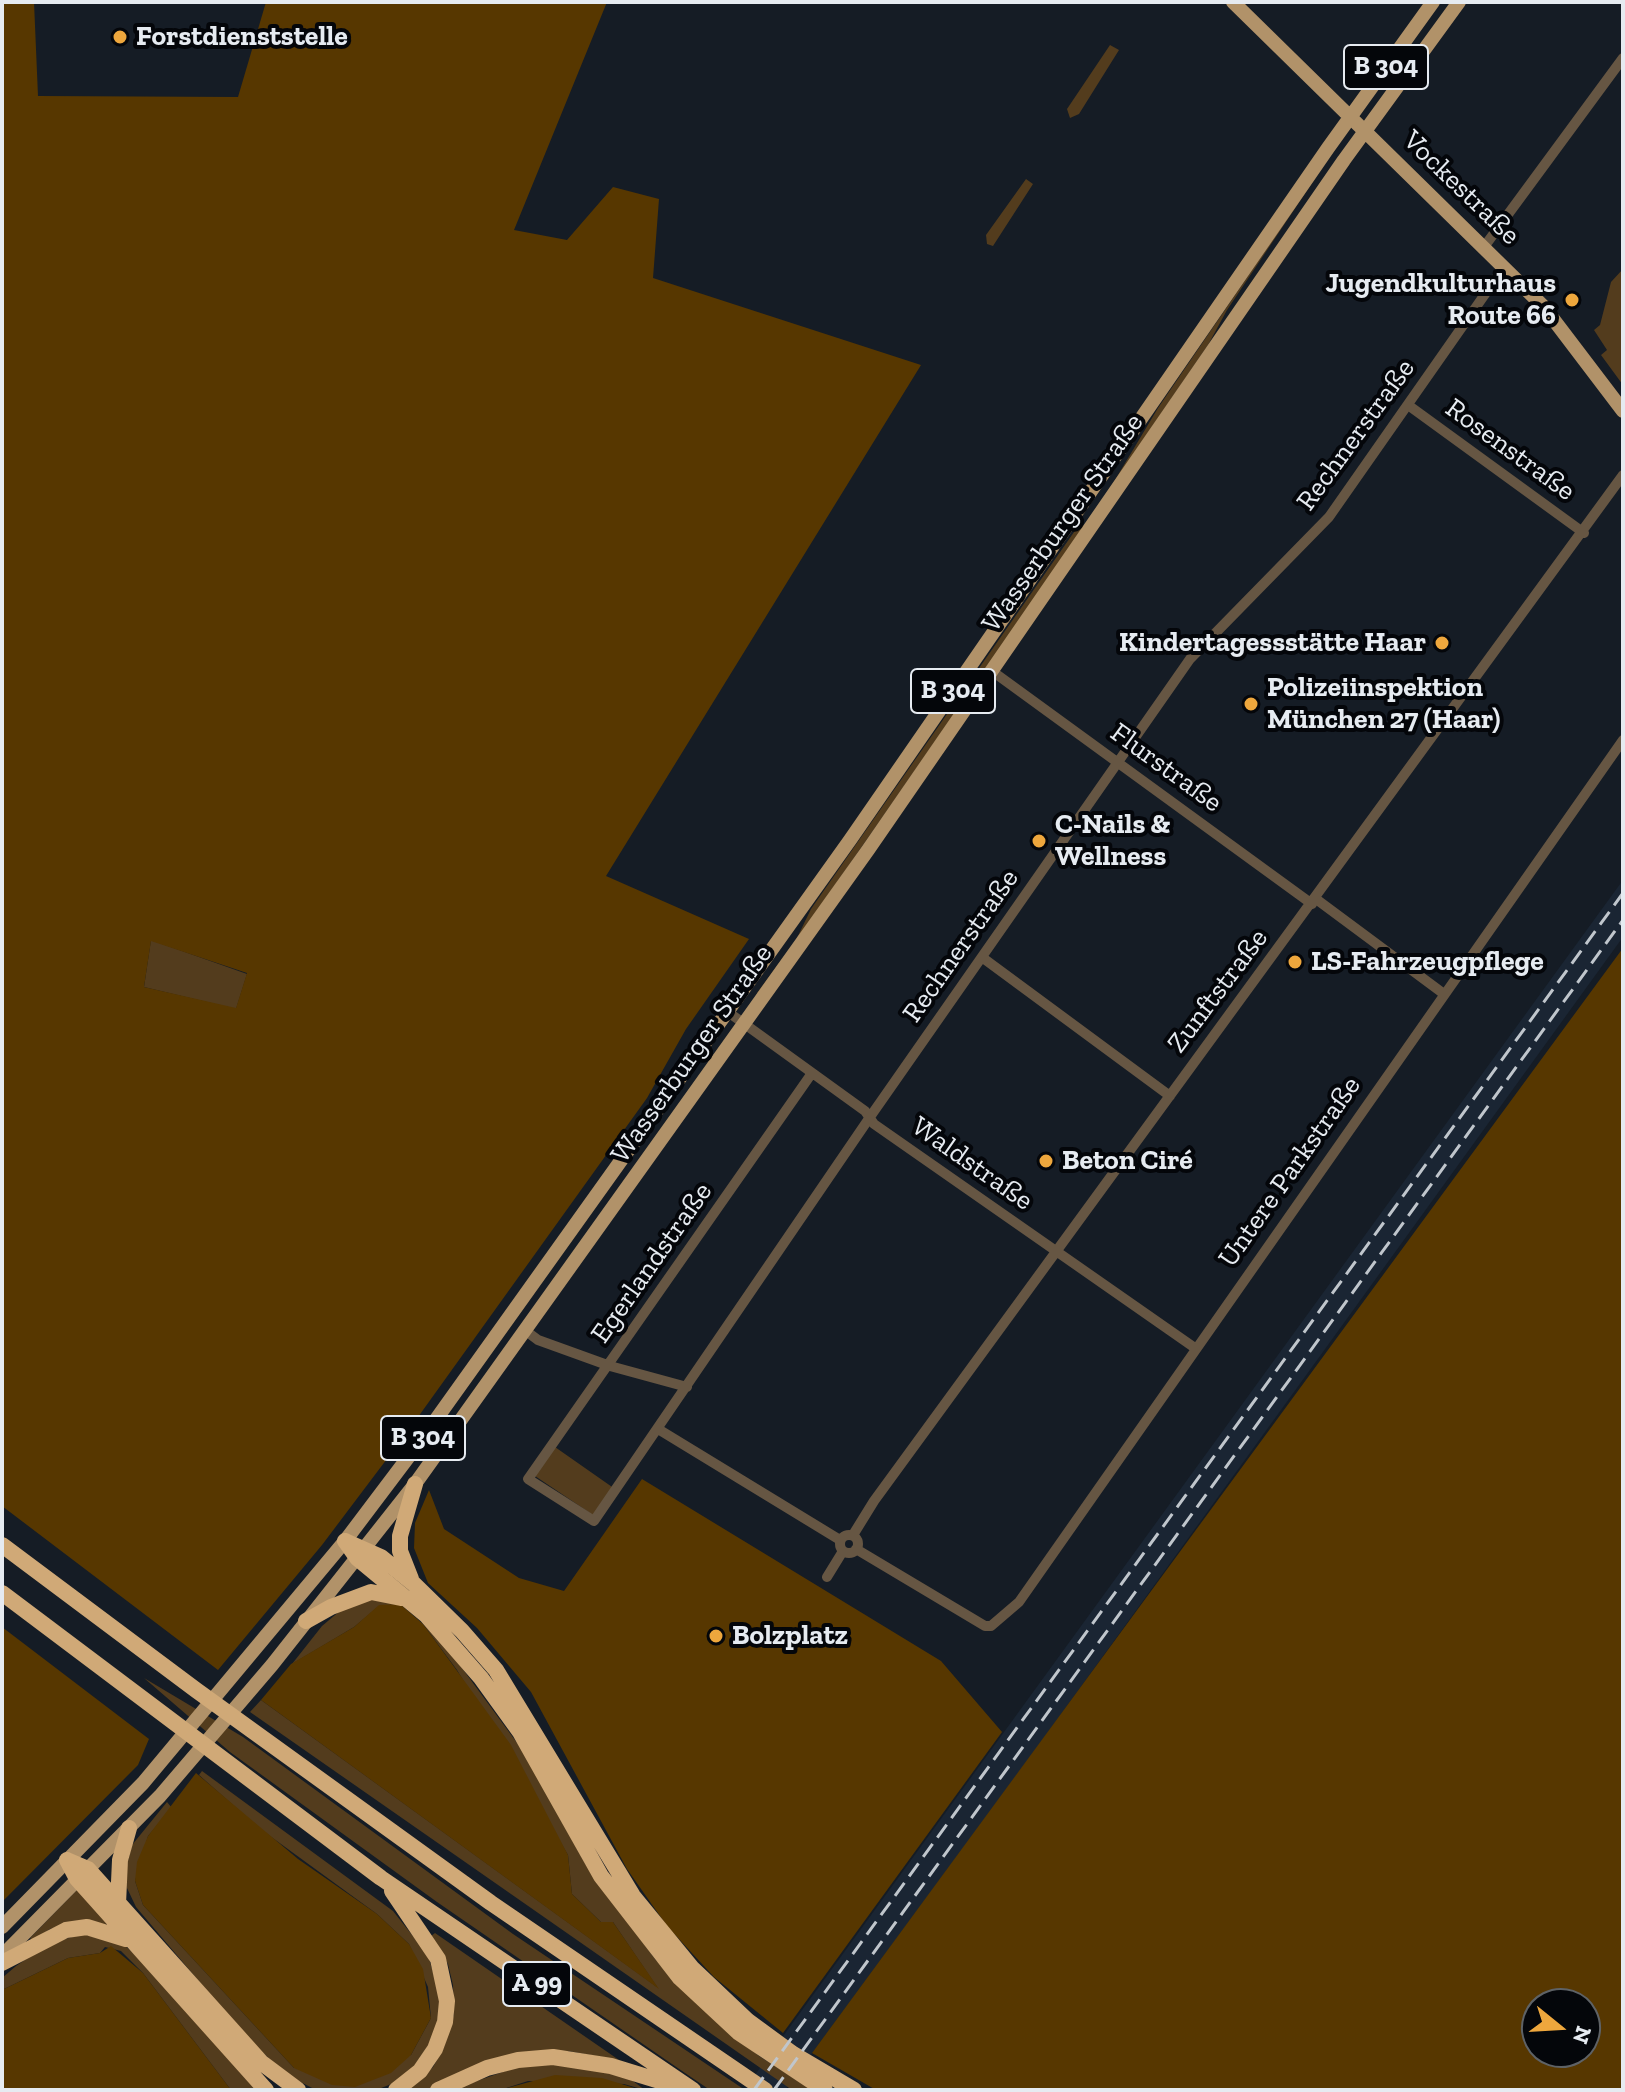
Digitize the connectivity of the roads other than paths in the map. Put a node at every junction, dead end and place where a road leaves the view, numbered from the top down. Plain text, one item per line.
1 (1233, 2) edge
2 (1433, 2) edge
3 (1459, 2) edge
4 (1623, 58) edge
5 (1350, 117) junction
6 (1365, 131) junction
7 (1484, 247) junction
8 (1504, 267) junction
9 (1408, 405) junction
10 (1623, 411) edge
11 (1623, 475) edge
12 (1584, 533) junction
13 (992, 671) junction
14 (1623, 740) edge
15 (1119, 764) junction
16 (1314, 902) junction
17 (983, 958) junction
18 (1444, 994) junction
19 (728, 1012) junction
20 (744, 1025) junction
21 (812, 1073) junction
22 (1170, 1096) junction
23 (870, 1117) junction
24 (1057, 1252) junction
25 (526, 1331) junction
26 (1195, 1348) junction
27 (610, 1366) junction
28 (687, 1387) junction
29 (658, 1429) junction
30 (415, 1484) junction
31 (597, 1520) joint
32 (853, 1535) junction
33 (840, 1540) junction
34 (345, 1541) junction
35 (2, 1545) edge
36 (856, 1549) junction
37 (843, 1551) junction
38 (361, 1552) junction
39 (827, 1577) dead end
40 (411, 1592) junction
41 (2, 1593) edge
42 (306, 1621) junction
43 (129, 1828) junction
44 (67, 1860) junction
45 (82, 1874) junction
46 (381, 1878) junction
47 (118, 1904) junction
48 (2, 1927) edge
49 (132, 1941) junction
50 (2, 1956) edge
51 (2, 1963) edge
52 (266, 2090) edge
53 (298, 2090) edge
54 (396, 2090) edge
55 (438, 2090) edge
56 (690, 2090) edge
57 (765, 2090) edge
58 (825, 2090) edge
59 (854, 2090) edge

1 - 5 main road, Vockestraße
2 - 5 main road, Wasserburger Straße / B 304
3 - 6 main road, Wasserburger Straße / B 304
4 - 7 street
5 - 6 main road, Vockestraße
5 - 19 main road, Wasserburger Straße / B 304
6 - 7 main road, Vockestraße
6 - 13 main road, Wasserburger Straße / B 304
7 - 8 main road, Vockestraße
8 - 9 street, Rechnerstraße
8 - 10 main road, Vockestraße
9 - 12 street, Rosenstraße
9 - 15 street, Rechnerstraße
11 - 12 street, Zunftstraße
12 - 16 street, Zunftstraße
13 - 15 street, Flurstraße
13 - 20 main road, Wasserburger Straße / B 304
14 - 18 street, Untere Parkstraße
15 - 16 street, Flurstraße
15 - 17 street, Rechnerstraße
16 - 18 street, Flurstraße
16 - 22 street, Zunftstraße
17 - 22 street
17 - 23 street, Rechnerstraße
18 - 26 street, Untere Parkstraße
19 - 20 street, Waldstraße
19 - 34 main road, Wasserburger Straße / B 304
20 - 21 street, Waldstraße
20 - 25 main road, Wasserburger Straße / B 304
21 - 23 street, Waldstraße
21 - 27 street, Egerlandstraße
22 - 24 street, Zunftstraße
23 - 24 street, Waldstraße
23 - 28 street, Rechnerstraße
24 - 26 street, Waldstraße
24 - 32 street, Zunftstraße
25 - 27 street
25 - 30 main road, Wasserburger Straße / B 304
26 - 36 street, Untere Parkstraße
27 - 28 street
27 - 31 street, Egerlandstraße
28 - 29 street, Rechnerstraße
29 - 31 street, Rechnerstraße
29 - 33 street
30 - 38 main road, B 304
30 - 40 highway
32 - 33 street
32 - 36 street
33 - 37 street
34 - 38 highway
34 - 44 main road, B 304
35 - 57 highway, A 99
36 - 37 street
37 - 39 street
38 - 40 highway
38 - 42 main road, B 304
40 - 42 highway
40 - 58 highway
40 - 59 highway
41 - 46 highway, A 99
42 - 43 main road, B 304
43 - 45 main road, B 304
43 - 47 highway
44 - 45 highway
44 - 48 main road, B 304
45 - 47 highway
45 - 49 highway
45 - 50 main road, B 304
46 - 54 highway
46 - 56 highway, A 99
47 - 53 highway
49 - 51 highway
49 - 52 highway
55 - 56 highway, A 99

